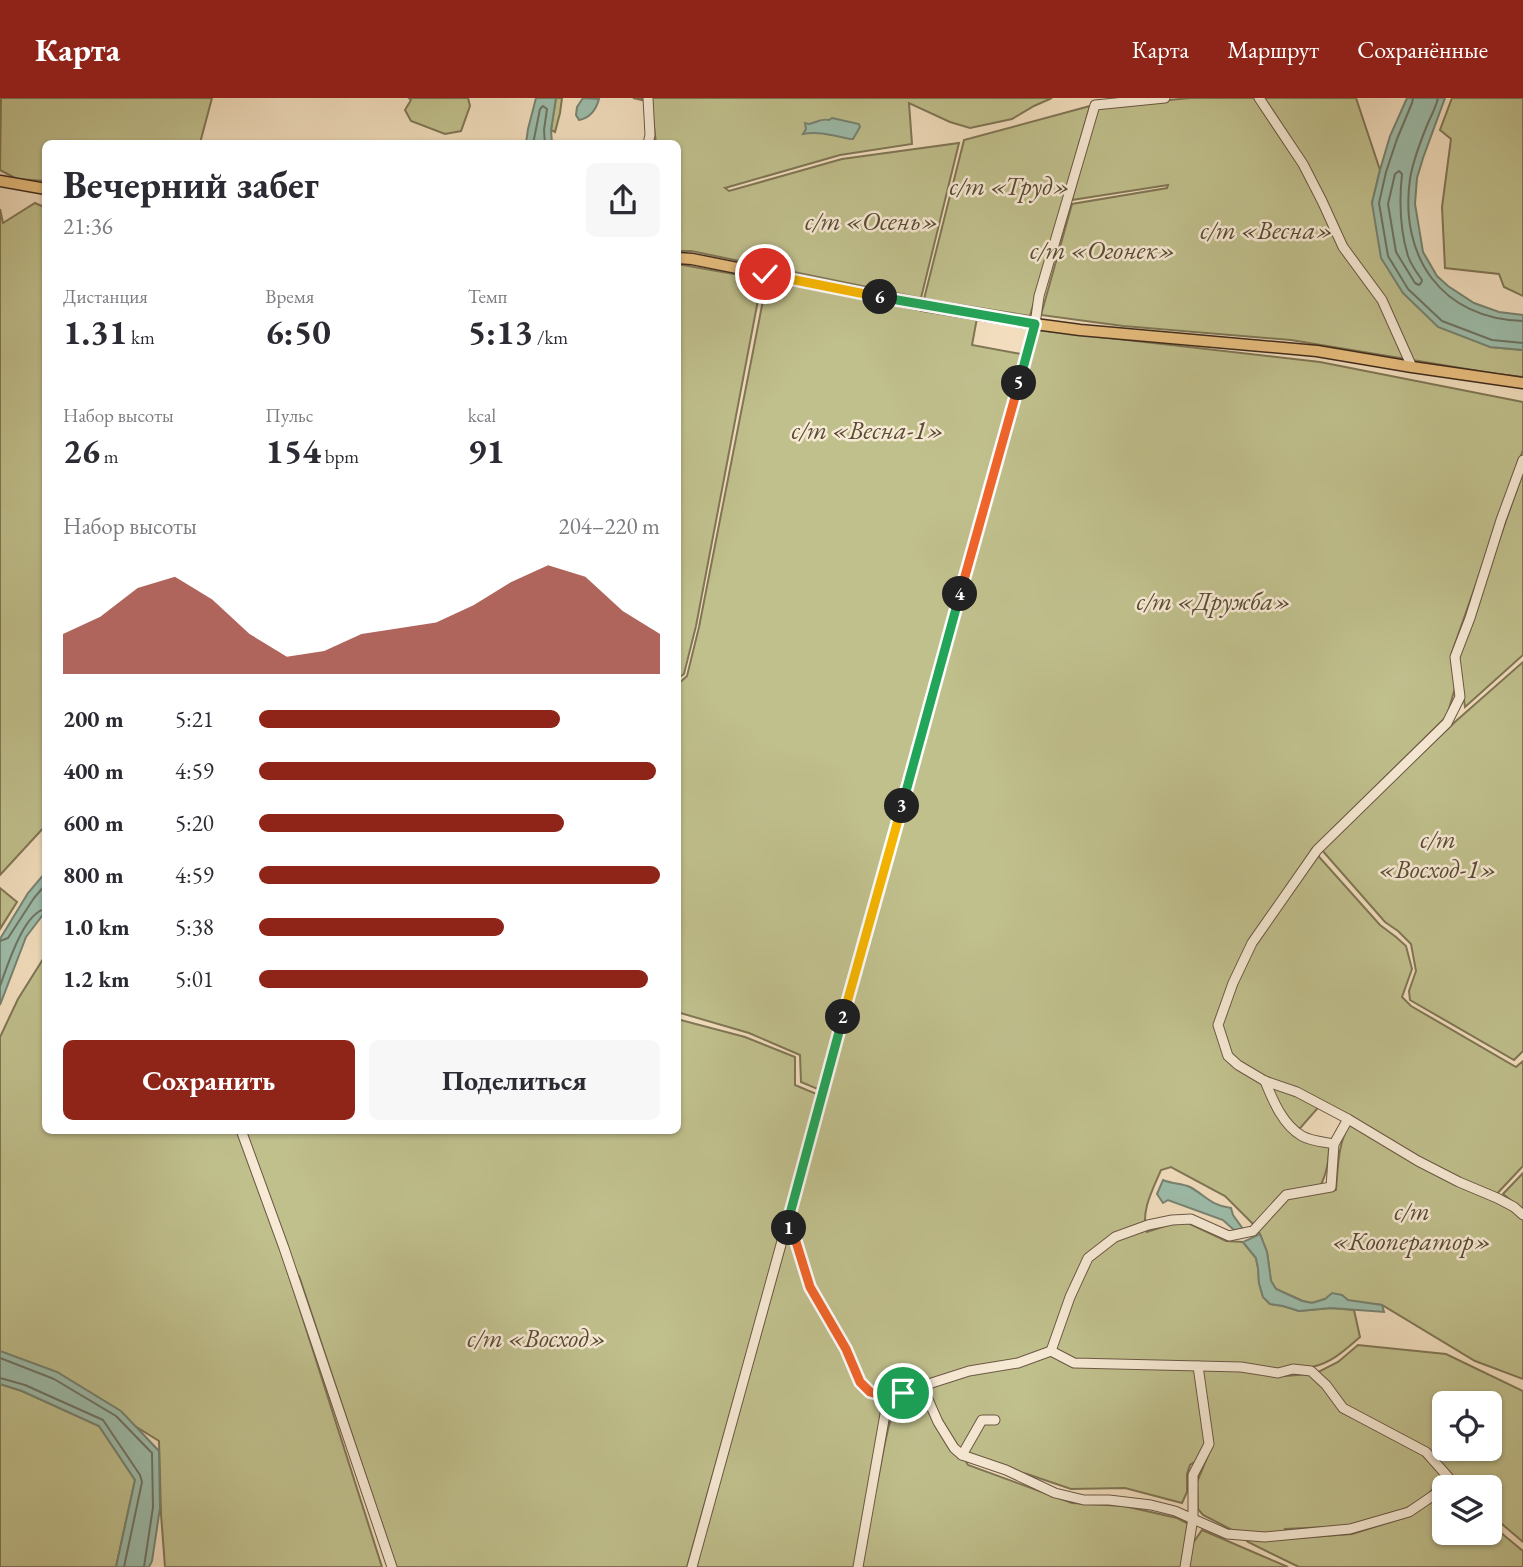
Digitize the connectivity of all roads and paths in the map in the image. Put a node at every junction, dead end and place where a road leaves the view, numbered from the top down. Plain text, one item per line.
1 (648, 98) edge
2 (1165, 98) edge
3 (1259, 98) edge
4 (648, 140) edge
5 (0, 181) edge
6 (42, 188) edge
7 (681, 258) edge
8 (1035, 324) junction
9 (1412, 367) junction
10 (1523, 383) edge
11 (1523, 460) edge
12 (1265, 1081) junction
13 (1348, 1119) junction
14 (242, 1134) edge
15 (1334, 1144) junction
16 (1523, 1215) edge
17 (787, 1225) junction
18 (1051, 1351) junction
19 (1198, 1366) junction
20 (922, 1386) junction
21 (888, 1397) junction
22 (995, 1420) dead end
23 (962, 1455) junction
24 (1193, 1518) junction
25 (392, 1567) edge
26 (692, 1567) edge
27 (858, 1567) edge
28 (1185, 1567) edge

1 - 4 street
2 - 8 street
3 - 9 street
5 - 6 main road
7 - 8 main road
8 - 9 main road
8 - 17 street
9 - 10 main road
11 - 12 street
12 - 13 street
12 - 15 street
13 - 15 street
13 - 16 street
14 - 25 street
15 - 18 street
17 - 21 street
17 - 26 street
18 - 19 street
18 - 20 street
19 - 24 street
19 - 24 street
20 - 21 street
20 - 23 street
21 - 27 street
22 - 23 street
23 - 24 street
24 - 28 street

